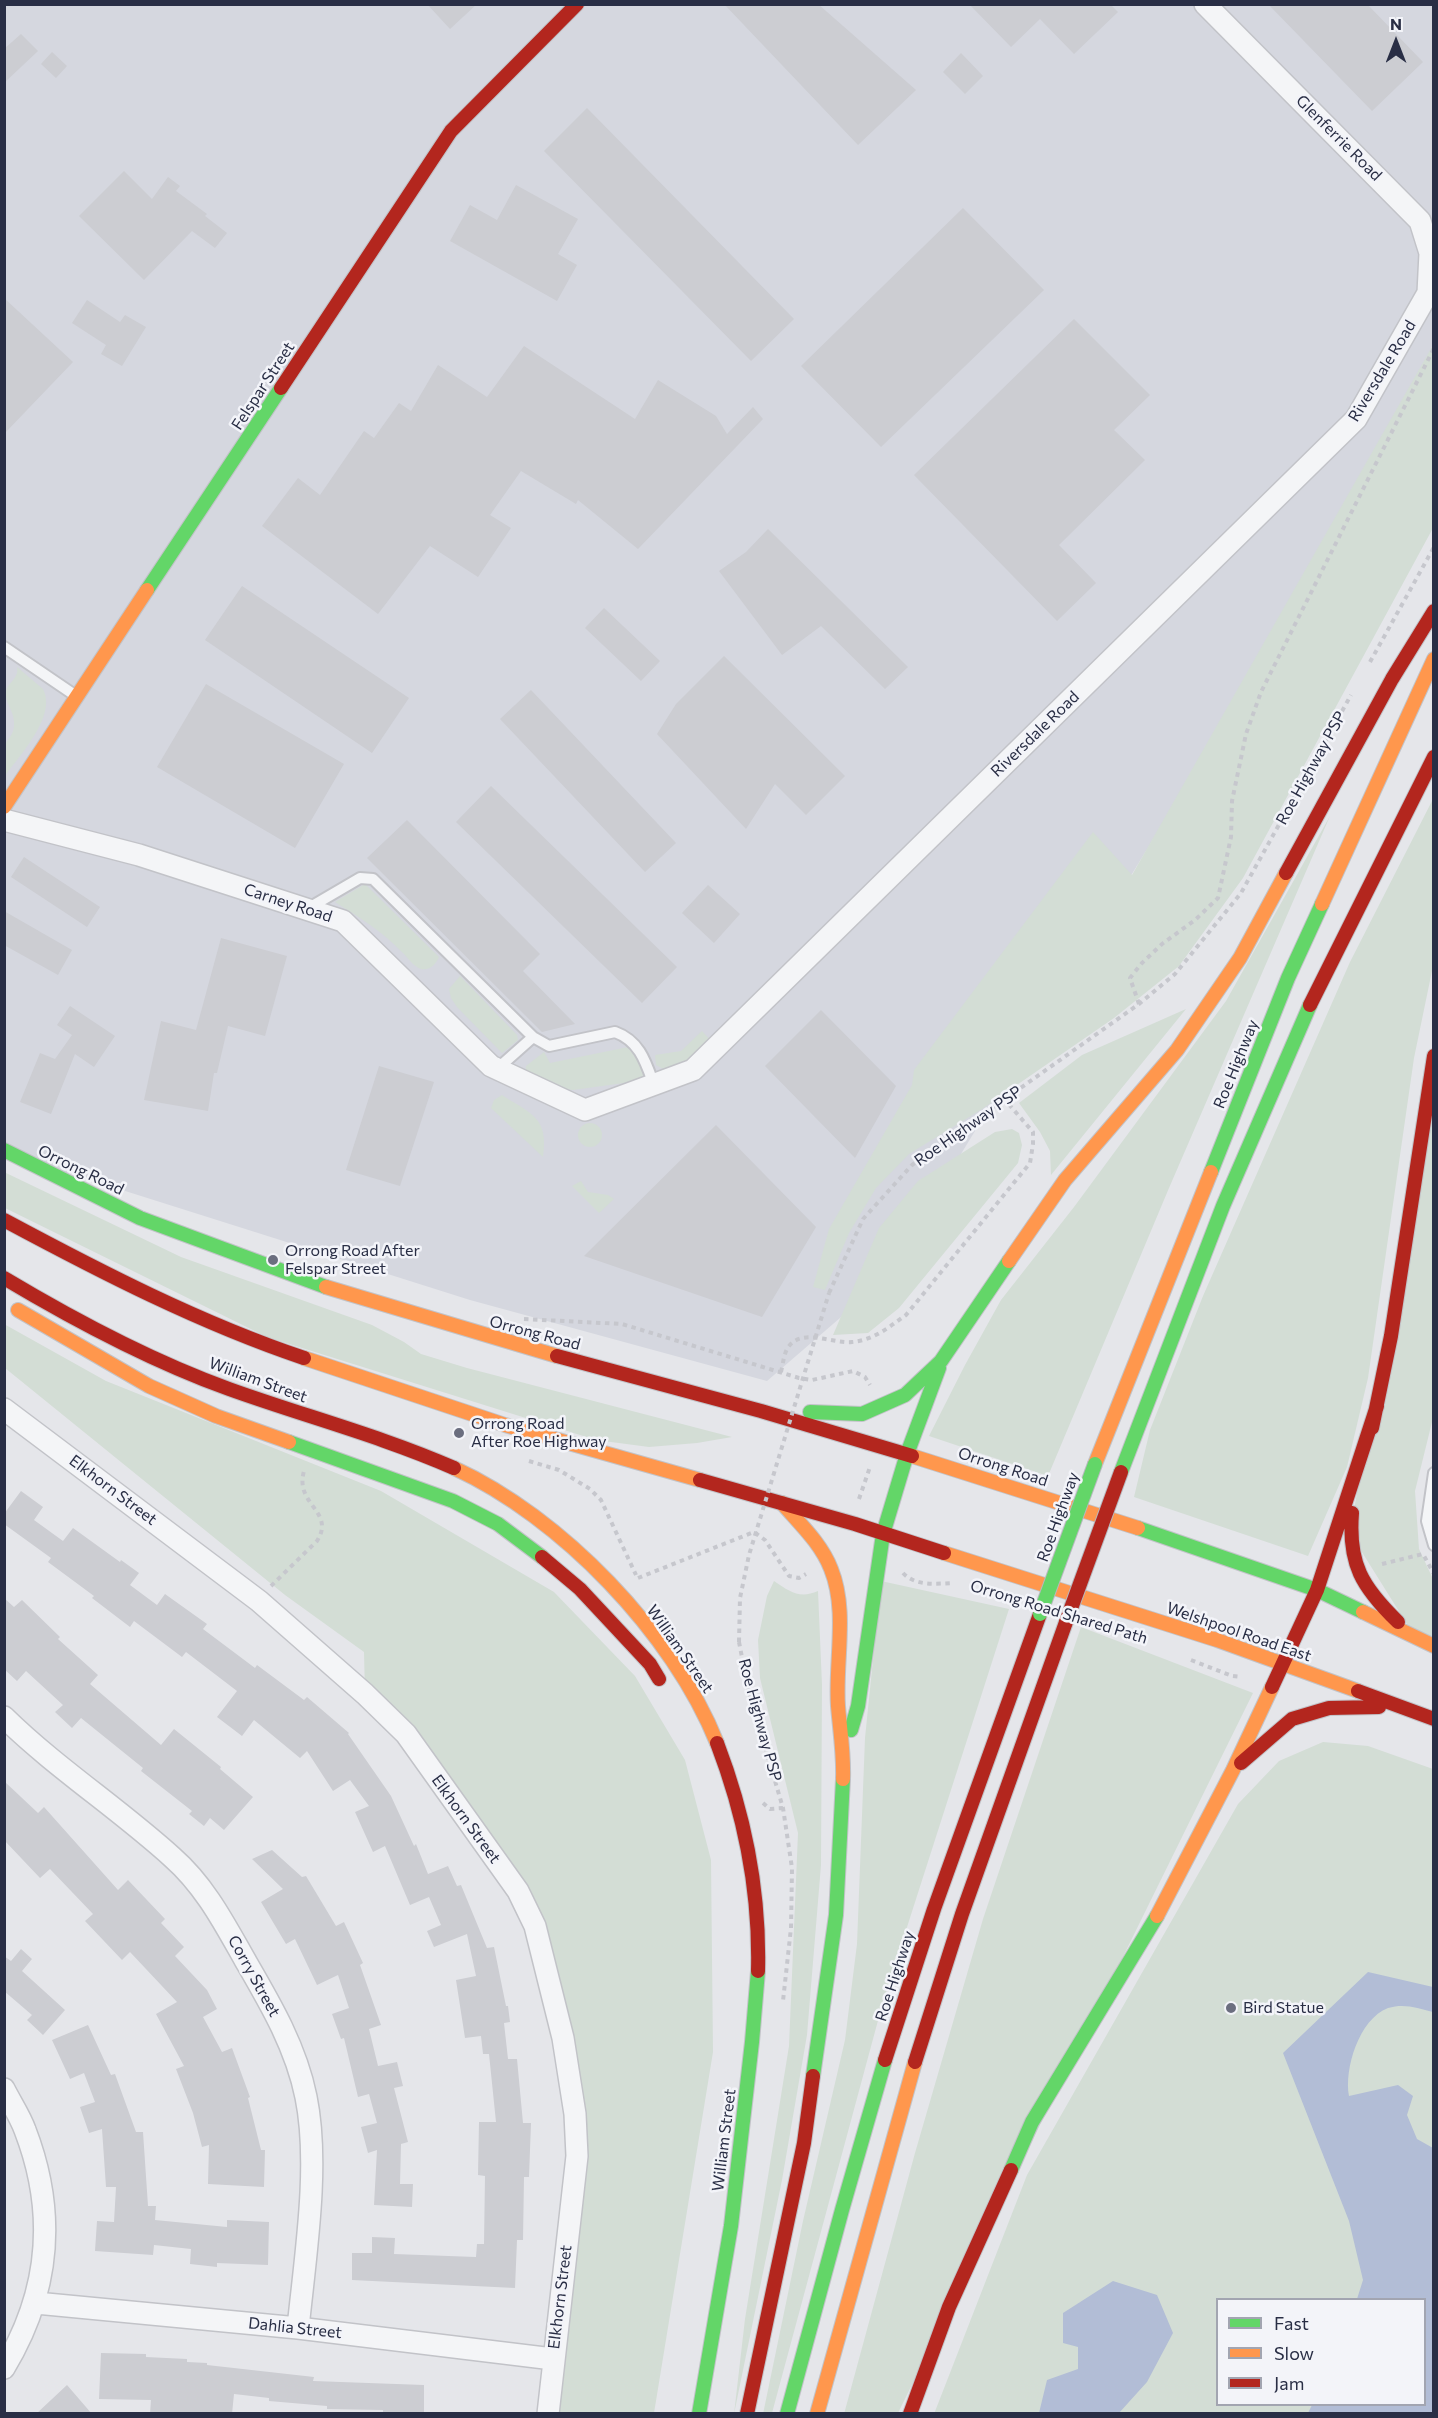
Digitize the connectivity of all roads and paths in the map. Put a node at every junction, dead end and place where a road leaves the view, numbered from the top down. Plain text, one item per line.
1 (577, 4) edge
2 (1205, 4) edge
3 (1428, 293) joint
4 (1434, 348) edge
5 (1434, 548) edge
6 (1434, 611) edge
7 (4, 647) edge
8 (1434, 659) edge
9 (1368, 665) dead end
10 (1356, 686) dead end
11 (77, 697) junction
12 (1434, 757) edge
13 (4, 807) edge
14 (4, 820) edge
15 (307, 909) junction
16 (1139, 1004) junction
17 (533, 1037) junction
18 (1434, 1056) edge
19 (497, 1069) junction
20 (654, 1085) junction
21 (1005, 1100) junction
22 (585, 1110) joint
23 (4, 1150) edge
24 (4, 1220) edge
25 (4, 1278) edge
26 (4, 1303) edge
27 (519, 1319) dead end
28 (941, 1361) junction
29 (781, 1372) junction
30 (885, 1406) junction
31 (1377, 1406) junction
32 (4, 1409) edge
33 (761, 1411) junction
34 (879, 1446) junction
35 (906, 1454) junction
36 (304, 1470) dead end
37 (1434, 1473) edge
38 (782, 1503) junction
39 (855, 1524) junction
40 (883, 1534) junction
41 (1434, 1545) edge
42 (878, 1561) junction
43 (829, 1564) junction
44 (1434, 1574) edge
45 (1359, 1576) junction
46 (638, 1578) dead end
47 (959, 1583) dead end
48 (1317, 1590) junction
49 (259, 1601) junction
50 (1415, 1637) junction
51 (1434, 1646) edge
52 (1184, 1656) dead end
53 (1283, 1664) junction
54 (1270, 1690) junction
55 (665, 1691) dead end
56 (1402, 1707) junction
57 (4, 1717) edge
58 (1434, 1719) edge
59 (844, 1755) junction
60 (1233, 1770) junction
61 (783, 1808) dead end
62 (4, 2089) edge
63 (36, 2303) junction
64 (298, 2328) junction
65 (553, 2359) junction
66 (4, 2368) edge
67 (548, 2414) edge
68 (699, 2414) edge
69 (747, 2414) edge
70 (787, 2414) edge
71 (817, 2414) edge
72 (910, 2414) edge

1 - 11 main road, Felspar Street
2 - 3 street, Glenferrie Road
3 - 20 street, Riversdale Road
4 - 16 path
5 - 9 path
6 - 28 main road
7 - 11 lane
8 - 70 main road, Roe Highway, bridge
10 - 16 path, Roe Highway PSP
11 - 13 main road, Felspar Street
12 - 71 main road, bridge
14 - 15 street, Carney Road
15 - 17 lane
15 - 19 street, Carney Road
16 - 21 path, Roe Highway PSP
17 - 19 lane
17 - 20 lane
18 - 31 main road
19 - 22 street, Carney Road
20 - 22 street, Riversdale Road
21 - 29 path
21 - 61 path, Roe Highway PSP, bridge
23 - 33 main road, Orrong Road
24 - 38 main road
25 - 68 main road, William Street
26 - 55 main road, William Street
27 - 29 path
28 - 30 main road
28 - 35 main road
29 - 30 path
30 - 33 main road
31 - 45 main road
31 - 48 main road
32 - 49 street, Elkhorn Street
33 - 34 main road, Orrong Road
34 - 35 main road, Orrong Road
34 - 39 path
35 - 40 main road
35 - 48 main road, Orrong Road
36 - 49 path
37 - 41 lane
38 - 39 main road
38 - 43 main road
39 - 40 main road
40 - 42 main road
40 - 53 main road, Welshpool Road East
42 - 47 path, Orrong Road Shared Path
42 - 59 main road
43 - 46 path
43 - 59 main road
44 - 45 path
45 - 50 main road
48 - 50 main road
48 - 53 main road
49 - 65 street, Elkhorn Street
50 - 51 main road
52 - 54 path
53 - 54 main road
53 - 56 main road, Welshpool Road East
54 - 60 main road
56 - 58 main road, Welshpool Road East
56 - 60 main road
57 - 64 street, Corry Street
59 - 69 main road
60 - 72 main road
62 - 63 street
63 - 64 street, Dahlia Street
63 - 66 street
64 - 65 street, Dahlia Street
65 - 67 street, Elkhorn Street

